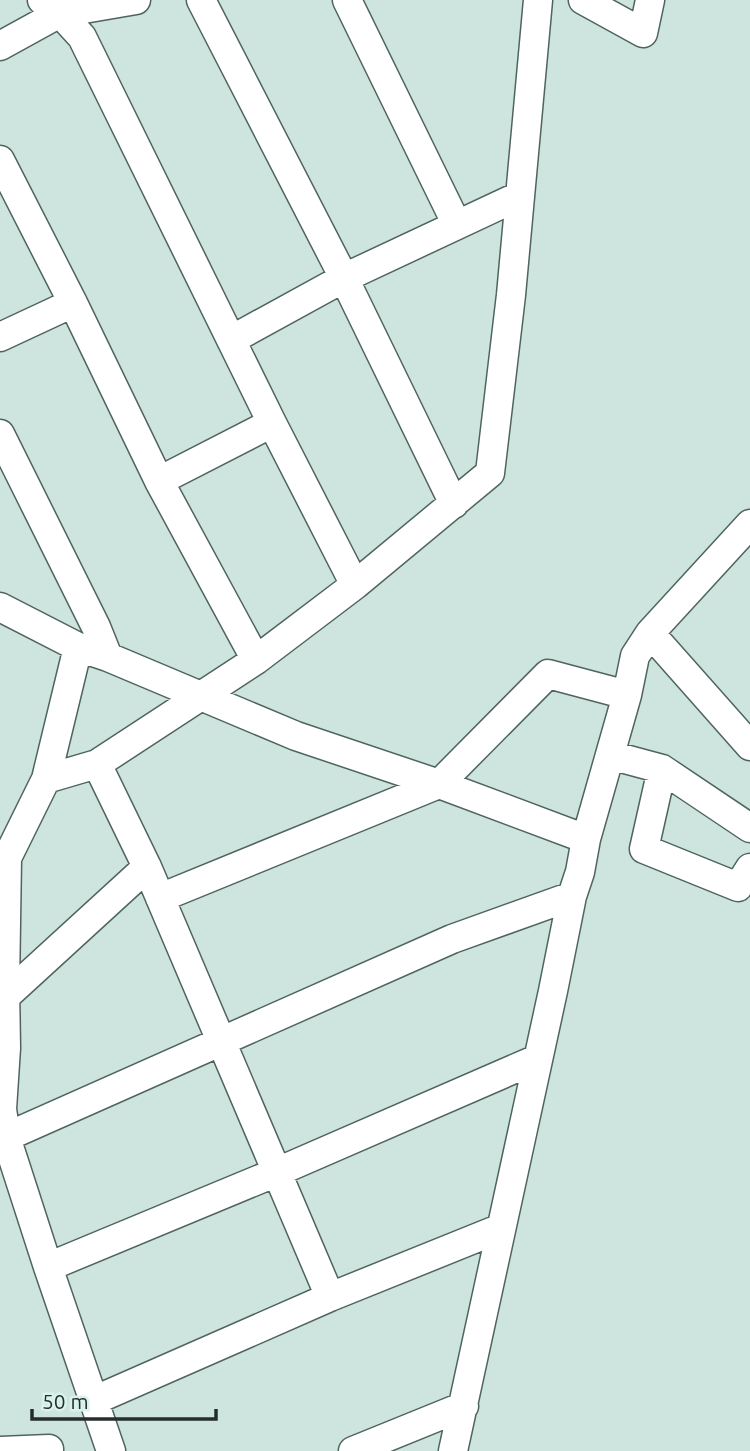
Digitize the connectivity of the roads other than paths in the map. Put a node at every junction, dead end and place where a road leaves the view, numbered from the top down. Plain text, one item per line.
1 (136, 0) edge
2 (201, 0) edge
3 (347, 0) edge
4 (538, 0) edge
5 (583, 0) edge
6 (650, 0) edge
7 (51, 7) edge
8 (0, 46) edge
9 (0, 160) edge
10 (519, 196) junction
11 (457, 225) junction
12 (344, 278) junction
13 (73, 303) junction
14 (0, 337) edge
15 (231, 340) junction
16 (272, 423) junction
17 (0, 434) edge
18 (159, 481) junction
19 (454, 504) junction
20 (750, 524) edge
21 (355, 585) junction
22 (0, 607) edge
23 (650, 633) junction
24 (78, 647) junction
25 (108, 657) junction
26 (256, 660) junction
27 (627, 695) junction
28 (201, 696) junction
29 (750, 746) edge
30 (610, 755) junction
31 (97, 764) junction
32 (662, 769) junction
33 (46, 779) junction
34 (439, 783) junction
35 (750, 828) edge
36 (586, 839) junction
37 (4, 863) edge
38 (147, 867) junction
39 (750, 868) edge
40 (572, 896) junction
41 (160, 898) junction
42 (5, 997) junction
43 (223, 1042) junction
44 (537, 1059) junction
45 (6, 1137) junction
46 (277, 1172) junction
47 (501, 1228) junction
48 (48, 1267) junction
49 (330, 1297) junction
50 (93, 1401) junction
51 (464, 1406) junction
52 (0, 1451) edge
53 (49, 1451) edge
54 (111, 1451) edge
55 (353, 1451) edge
56 (453, 1451) edge

1 - 7 street
2 - 12 street
3 - 11 street
4 - 10 street
5 - 6 street
7 - 8 street
7 - 15 street
9 - 13 street
10 - 11 street
10 - 19 street
11 - 12 street
12 - 15 street
12 - 19 street
13 - 14 street
13 - 18 street
15 - 16 street
16 - 18 street
16 - 21 street
17 - 25 street
18 - 26 street
19 - 21 street
20 - 23 street
21 - 26 street
22 - 24 street
23 - 27 street
23 - 29 street
24 - 25 street
24 - 33 street
25 - 28 street
26 - 28 street
27 - 30 street
27 - 34 street
28 - 31 street
28 - 34 street
30 - 32 street
30 - 36 street
31 - 33 street
31 - 38 street
32 - 35 street
32 - 39 street
33 - 37 street
34 - 36 street
34 - 41 street
36 - 40 street
37 - 42 street
38 - 41 street
38 - 42 street
40 - 43 street
40 - 44 street
41 - 43 street
42 - 45 street
43 - 45 street
43 - 46 street
44 - 46 street
44 - 47 street
45 - 48 street
46 - 48 street
46 - 49 street
47 - 49 street
47 - 51 street
48 - 50 street
49 - 50 street
50 - 54 street
51 - 55 street
51 - 56 street
52 - 53 street

